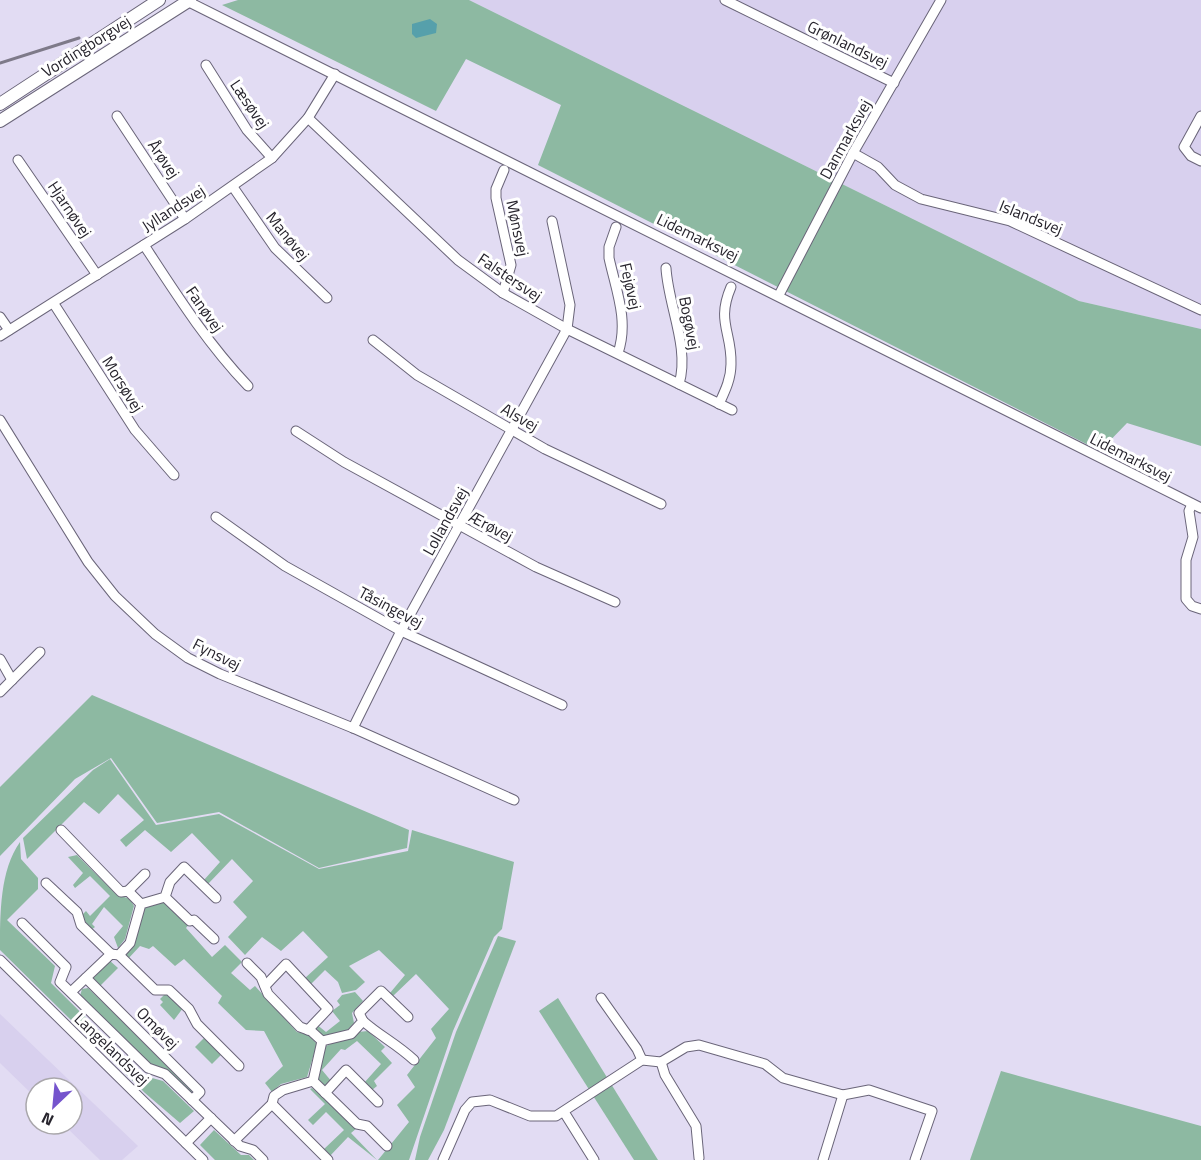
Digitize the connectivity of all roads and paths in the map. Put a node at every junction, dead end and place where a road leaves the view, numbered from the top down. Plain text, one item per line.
1 (159, 0) edge
2 (188, 0) edge
3 (725, 0) edge
4 (941, 0) edge
5 (206, 65) dead end
6 (335, 74) junction
7 (894, 83) junction
8 (0, 104) edge
9 (117, 116) dead end
10 (1201, 116) edge
11 (308, 118) junction
12 (0, 121) edge
13 (853, 153) junction
14 (272, 158) junction
15 (18, 160) dead end
16 (1201, 161) edge
17 (504, 170) dead end
18 (233, 187) junction
19 (185, 219) junction
20 (552, 221) dead end
21 (616, 227) dead end
22 (144, 245) junction
23 (666, 268) dead end
24 (97, 274) junction
25 (731, 287) dead end
26 (503, 293) junction
27 (779, 295) junction
28 (327, 298) dead end
29 (54, 303) junction
30 (1201, 310) edge
31 (0, 317) edge
32 (567, 329) junction
33 (9, 330) junction
34 (0, 336) edge
35 (373, 340) dead end
36 (618, 353) junction
37 (679, 384) junction
38 (248, 386) dead end
39 (719, 404) junction
40 (732, 410) dead end
41 (0, 420) edge
42 (513, 430) junction
43 (296, 431) dead end
44 (174, 475) dead end
45 (661, 504) dead end
46 (1197, 506) edge
47 (216, 517) dead end
48 (459, 526) junction
49 (1192, 537) junction
50 (1201, 543) edge
51 (615, 602) dead end
52 (1201, 609) edge
53 (401, 632) junction
54 (40, 652) dead end
55 (0, 659) edge
56 (12, 680) junction
57 (0, 692) edge
58 (562, 705) dead end
59 (353, 728) junction
60 (514, 800) dead end
61 (62, 830) dead end
62 (145, 874) dead end
63 (46, 883) dead end
64 (128, 891) junction
65 (165, 897) junction
66 (216, 898) dead end
67 (141, 904) junction
68 (22, 922) dead end
69 (214, 939) dead end
70 (115, 954) junction
71 (0, 960) edge
72 (247, 963) dead end
73 (86, 978) junction
74 (265, 986) junction
75 (71, 992) junction
76 (601, 998) dead end
77 (408, 1017) dead end
78 (363, 1022) junction
79 (308, 1030) junction
80 (322, 1041) junction
81 (414, 1060) dead end
82 (642, 1060) junction
83 (661, 1062) junction
84 (239, 1066) dead end
85 (313, 1081) junction
86 (325, 1093) junction
87 (843, 1095) junction
88 (192, 1100) junction
89 (936, 1100) dead end
90 (378, 1102) dead end
91 (272, 1104) junction
92 (932, 1111) junction
93 (564, 1112) junction
94 (211, 1118) junction
95 (234, 1141) junction
96 (186, 1143) junction
97 (387, 1146) dead end
98 (447, 1159) edge
99 (699, 1159) edge
100 (203, 1160) edge
101 (263, 1160) edge
102 (328, 1160) edge
103 (594, 1160) edge
104 (823, 1160) edge
105 (915, 1160) edge

1 - 8 main road, Vordingborgvej
2 - 6 street, Lidemarksvej
2 - 12 main road, Vordingborgvej
3 - 7 street, Grønlandsvej
4 - 7 street, Danmarksvej
5 - 14 street, Læsøvej
6 - 11 street, Jyllandsvej
6 - 27 street, Lidemarksvej
7 - 13 street, Danmarksvej
9 - 19 street, Årøvej
10 - 16 street
11 - 14 street, Jyllandsvej
11 - 26 street, Falstersvej
13 - 27 street, Danmarksvej
13 - 30 street, Islandsvej
14 - 18 street, Jyllandsvej
15 - 24 street, Hjarnøvej
17 - 26 street, Mønsvej
18 - 19 street, Jyllandsvej
18 - 28 street, Manøvej
19 - 22 street, Jyllandsvej
20 - 32 street
21 - 36 street, Fejøvej
22 - 24 street, Jyllandsvej
22 - 38 street, Fanøvej
23 - 37 street, Bogøvej
24 - 29 street, Jyllandsvej
25 - 39 street, Bogøvej
26 - 32 street, Falstersvej
27 - 46 street, Lidemarksvej
29 - 33 street, Jyllandsvej
29 - 44 street, Morsøvej
31 - 33 street
32 - 36 street, Falstersvej
32 - 42 street, Lollandsvej
33 - 34 street, Jyllandsvej
35 - 42 street, Alsvej
36 - 37 street, Falstersvej
37 - 39 street, Falstersvej
39 - 40 street, Falstersvej
41 - 59 street, Fynsvej
42 - 45 street, Alsvej
42 - 48 street, Lollandsvej
43 - 48 street, Ærøvej
46 - 49 street, Lidemarksvej
47 - 53 street, Tåsingevej
48 - 51 street, Ærøvej
48 - 53 street, Lollandsvej
49 - 50 street
49 - 52 street, Lidemarksvej
53 - 58 street, Tåsingevej
53 - 59 street, Lollandsvej
54 - 56 street
55 - 56 street
56 - 57 street
59 - 60 street, Fynsvej
61 - 64 street
62 - 64 street
63 - 70 street, Omøvej
64 - 67 street
65 - 66 street
65 - 67 street
65 - 69 street
67 - 70 street
68 - 75 street
70 - 73 street
70 - 84 street, Omøvej
71 - 96 street, Langelandsvej
72 - 74 street
73 - 75 street
73 - 88 street, Omøvej
74 - 79 street
74 - 79 street
75 - 88 street, Omøvej
76 - 82 street
77 - 78 street
78 - 80 street
78 - 81 street
79 - 80 street
80 - 85 street
82 - 83 street
82 - 93 street
83 - 87 street
83 - 99 street
85 - 86 street
85 - 91 street
86 - 90 street
86 - 97 street
87 - 92 street
87 - 104 street
88 - 94 street, Omøvej
89 - 92 street
91 - 95 street
91 - 102 street
92 - 105 street
93 - 98 street
93 - 103 street
94 - 95 street, Omøvej
94 - 96 street
95 - 101 street, Omøvej
96 - 100 street, Langelandsvej

